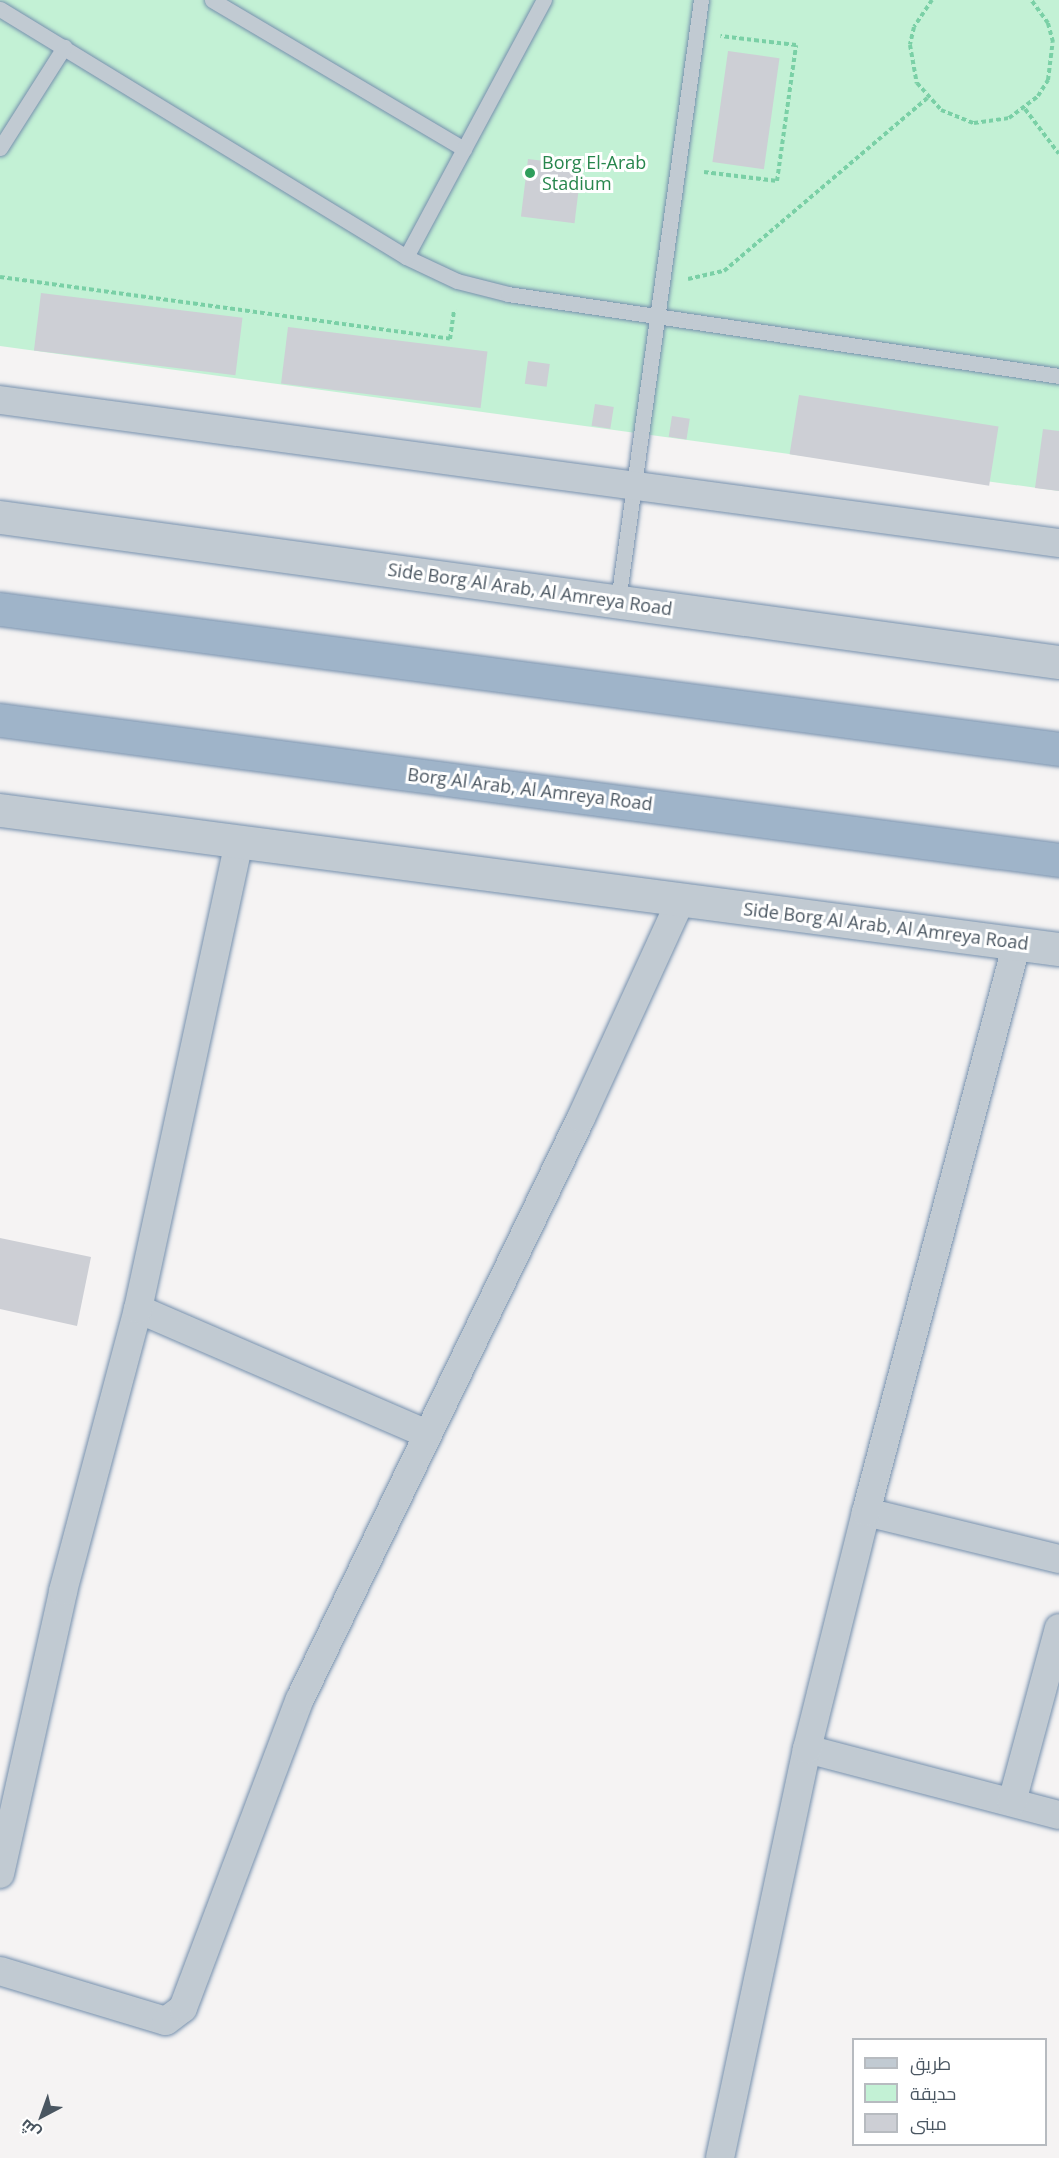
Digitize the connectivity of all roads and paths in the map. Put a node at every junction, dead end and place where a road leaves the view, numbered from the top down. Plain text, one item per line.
1 (212, 0) edge
2 (544, 0) edge
3 (701, 0) edge
4 (932, 0) edge
5 (1031, 0) edge
6 (0, 9) edge
7 (697, 33) junction
8 (64, 47) junction
9 (927, 98) junction
10 (1025, 109) junction
11 (0, 148) edge
12 (464, 149) junction
13 (1059, 153) edge
14 (680, 168) junction
15 (406, 257) junction
16 (665, 274) junction
17 (0, 277) edge
18 (458, 281) junction
19 (659, 318) junction
20 (1059, 376) edge
21 (0, 400) edge
22 (634, 488) junction
23 (0, 517) edge
24 (1059, 543) edge
25 (618, 601) junction
26 (0, 609) edge
27 (1059, 662) edge
28 (0, 720) edge
29 (1059, 749) edge
30 (0, 810) edge
31 (239, 841) junction
32 (1059, 860) edge
33 (681, 900) junction
34 (1017, 944) junction
35 (1059, 949) edge
36 (138, 1309) junction
37 (427, 1434) junction
38 (866, 1512) junction
39 (1059, 1560) edge
40 (1059, 1628) edge
41 (807, 1749) junction
42 (1012, 1802) junction
43 (1059, 1815) edge
44 (0, 1874) edge
45 (0, 1971) edge
46 (720, 2158) edge

1 - 12 lane
2 - 12 lane
3 - 7 lane
4 - 9 path
5 - 10 path
6 - 8 lane
7 - 14 lane
7 - 14 path
8 - 11 lane
8 - 15 lane
9 - 10 path
9 - 16 path
10 - 13 path
12 - 15 lane
14 - 16 lane
15 - 18 lane
16 - 19 lane
17 - 18 path
18 - 19 lane
19 - 20 lane
19 - 22 lane
21 - 22 street
22 - 24 street
22 - 25 lane
23 - 25 street, Side Borg Al Arab, Al Amreya Road
25 - 27 street, Side Borg Al Arab, Al Amreya Road
26 - 29 highway
28 - 32 highway, Borg Al Arab, Al Amreya Road
30 - 31 street, Side Borg Al Arab, Al Amreya Road
31 - 33 street, Side Borg Al Arab, Al Amreya Road
31 - 36 street
33 - 34 street, Side Borg Al Arab, Al Amreya Road
33 - 37 street
34 - 35 street, Side Borg Al Arab, Al Amreya Road
34 - 38 street
36 - 37 street
36 - 44 street
37 - 45 street
38 - 39 street
38 - 41 street
40 - 42 street
41 - 42 street
41 - 46 street
42 - 43 street

